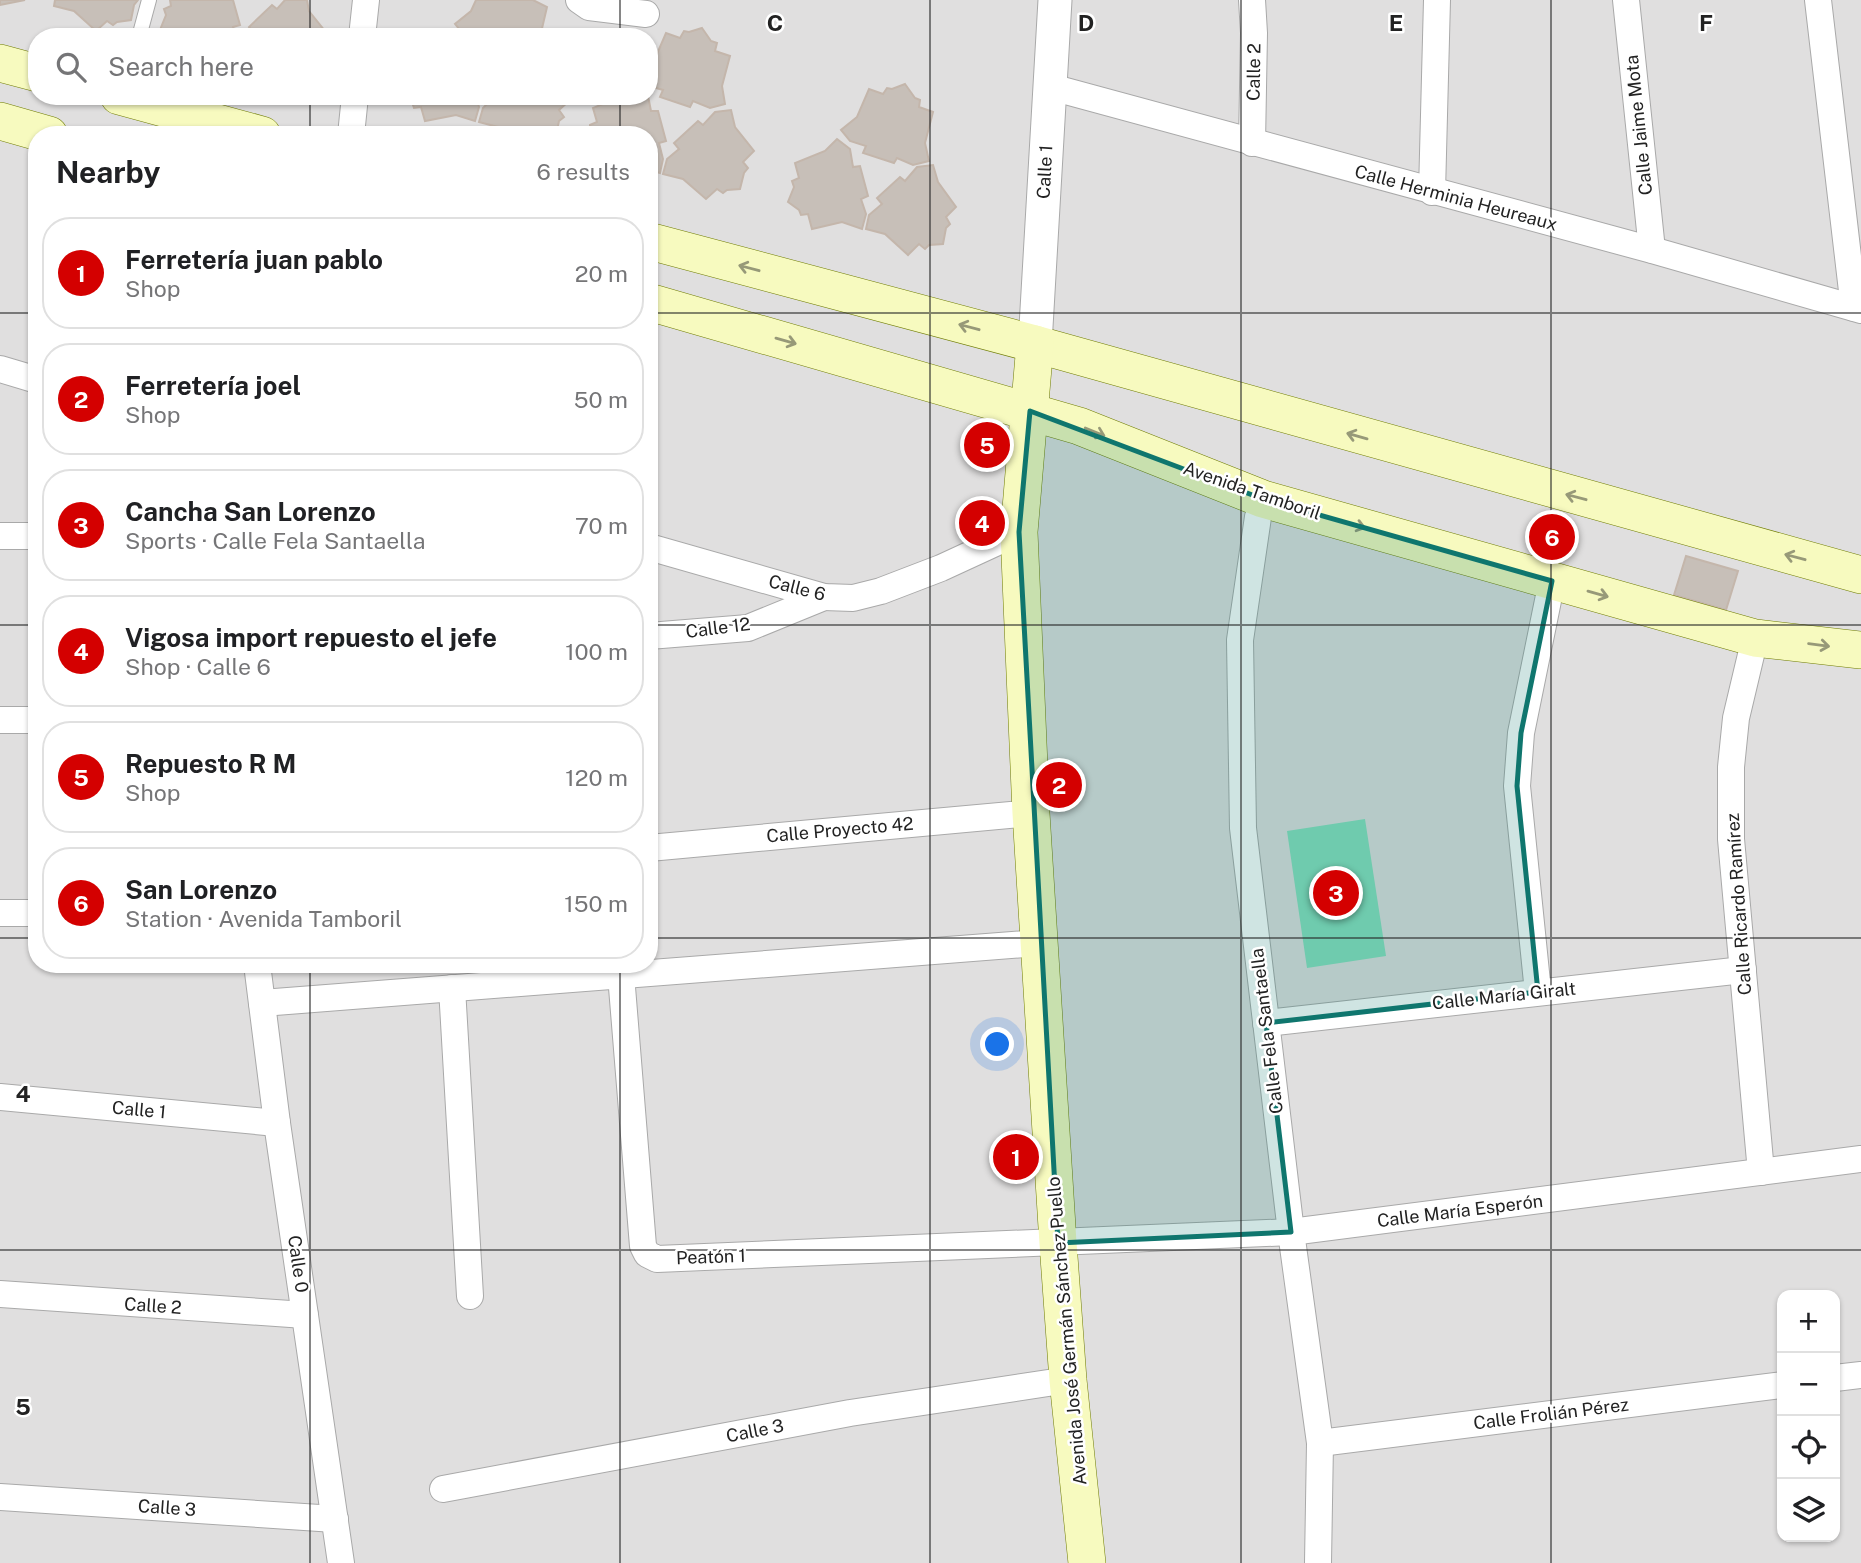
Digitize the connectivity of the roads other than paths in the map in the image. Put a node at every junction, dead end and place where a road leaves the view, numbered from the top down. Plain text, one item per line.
1 (149, 0) edge
2 (366, 0) edge
3 (579, 0) edge
4 (1055, 0) edge
5 (1252, 0) edge
6 (1437, 0) edge
7 (1626, 0) edge
8 (1818, 0) edge
9 (646, 14) dead end
10 (141, 28) edge
11 (363, 28) edge
12 (0, 63) edge
13 (28, 71) edge
14 (1051, 87) junction
15 (151, 105) edge
16 (354, 105) edge
17 (0, 121) edge
18 (229, 126) edge
19 (352, 126) edge
20 (28, 129) edge
21 (1252, 143) junction
22 (1433, 192) junction
23 (658, 243) edge
24 (1652, 250) junction
25 (658, 305) edge
26 (1857, 309) edge
27 (1035, 344) junction
28 (0, 369) edge
29 (28, 377) edge
30 (1030, 411) junction
31 (1263, 499) junction
32 (1019, 532) junction
33 (0, 536) edge
34 (28, 536) edge
35 (658, 550) edge
36 (1861, 575) edge
37 (1552, 581) junction
38 (824, 597) junction
39 (658, 635) edge
40 (1755, 638) junction
41 (1861, 650) edge
42 (0, 720) edge
43 (28, 720) edge
44 (1031, 813) junction
45 (658, 847) edge
46 (0, 913) edge
47 (28, 913) edge
48 (1038, 943) junction
49 (1743, 970) junction
50 (658, 972) edge
51 (258, 973) edge
52 (647, 973) edge
53 (621, 975) junction
54 (452, 988) junction
55 (1538, 992) junction
56 (262, 1003) junction
57 (1266, 1023) junction
58 (0, 1097) edge
59 (277, 1123) junction
60 (1861, 1159) edge
61 (1761, 1172) junction
62 (1291, 1233) junction
63 (1058, 1243) junction
64 (0, 1294) edge
65 (470, 1296) dead end
66 (305, 1315) junction
67 (1861, 1375) edge
68 (1840, 1377) edge
69 (1068, 1380) junction
70 (1777, 1386) edge
71 (1320, 1443) junction
72 (443, 1489) dead end
73 (0, 1497) edge
74 (335, 1519) junction
75 (341, 1563) edge
76 (1087, 1563) edge
77 (1318, 1563) edge

1 - 10 lane
2 - 11 street
3 - 9 street
4 - 14 street, Calle 1
5 - 21 street, Calle 2
6 - 22 street
7 - 24 street, Calle Jaime Mota
8 - 26 street
12 - 13 main road
14 - 21 street, Calle Herminia Heureaux
14 - 27 street, Calle 1
15 - 18 main road
16 - 19 street
17 - 20 main road
21 - 22 street, Calle Herminia Heureaux
22 - 24 street, Calle Herminia Heureaux
27 -> 23 main road
24 - 26 street, Calle Herminia Heureaux
25 -> 30 main road, Avenida Tamboril
27 - 30 main road, Avenida José Germán Sánchez Puello
36 -> 27 main road
28 - 29 street
30 -> 31 main road, Avenida Tamboril
30 - 32 main road, Avenida José Germán Sánchez Puello
31 -> 37 main road, Avenida Tamboril
31 - 57 street, Calle Fela Santaella
32 - 38 street, Calle 6
32 - 44 main road, Avenida José Germán Sánchez Puello
33 - 34 street
35 - 38 street, Calle 6
37 -> 40 main road, Avenida Tamboril
37 - 55 street
38 - 39 street, Calle 12
40 -> 41 main road, Avenida Tamboril
40 - 49 street, Calle Ricardo Ramírez
42 - 43 street
44 - 45 street, Calle Proyecto 42
44 - 48 main road, Avenida José Germán Sánchez Puello
46 - 47 street
48 - 50 street
48 - 63 main road, Avenida José Germán Sánchez Puello
49 - 55 street, Calle María Giralt
49 - 61 street, Calle Ricardo Ramírez
51 - 56 street, Calle 0
52 - 53 street
53 - 54 street
53 - 63 street, Peatón 1
54 - 56 street
54 - 65 street
55 - 57 street, Calle María Giralt
56 - 59 street, Calle 0
57 - 62 street, Calle Fela Santaella
58 - 59 street, Calle 1
59 - 66 street, Calle 0
60 - 61 street, Calle María Esperón
61 - 62 street, Calle María Esperón
62 - 63 street, Calle María Esperón
62 - 71 street, Calle Fela Santaella
63 - 69 main road, Avenida José Germán Sánchez Puello
64 - 66 street, Calle 2
66 - 74 street, Calle 0
67 - 68 street
69 - 72 street, Calle 3
69 - 76 main road, Avenida José Germán Sánchez Puello
70 - 71 street, Calle Frolián Pérez
71 - 77 street, Calle Fela Santaella
73 - 74 street, Calle 3
74 - 75 street, Calle 0

